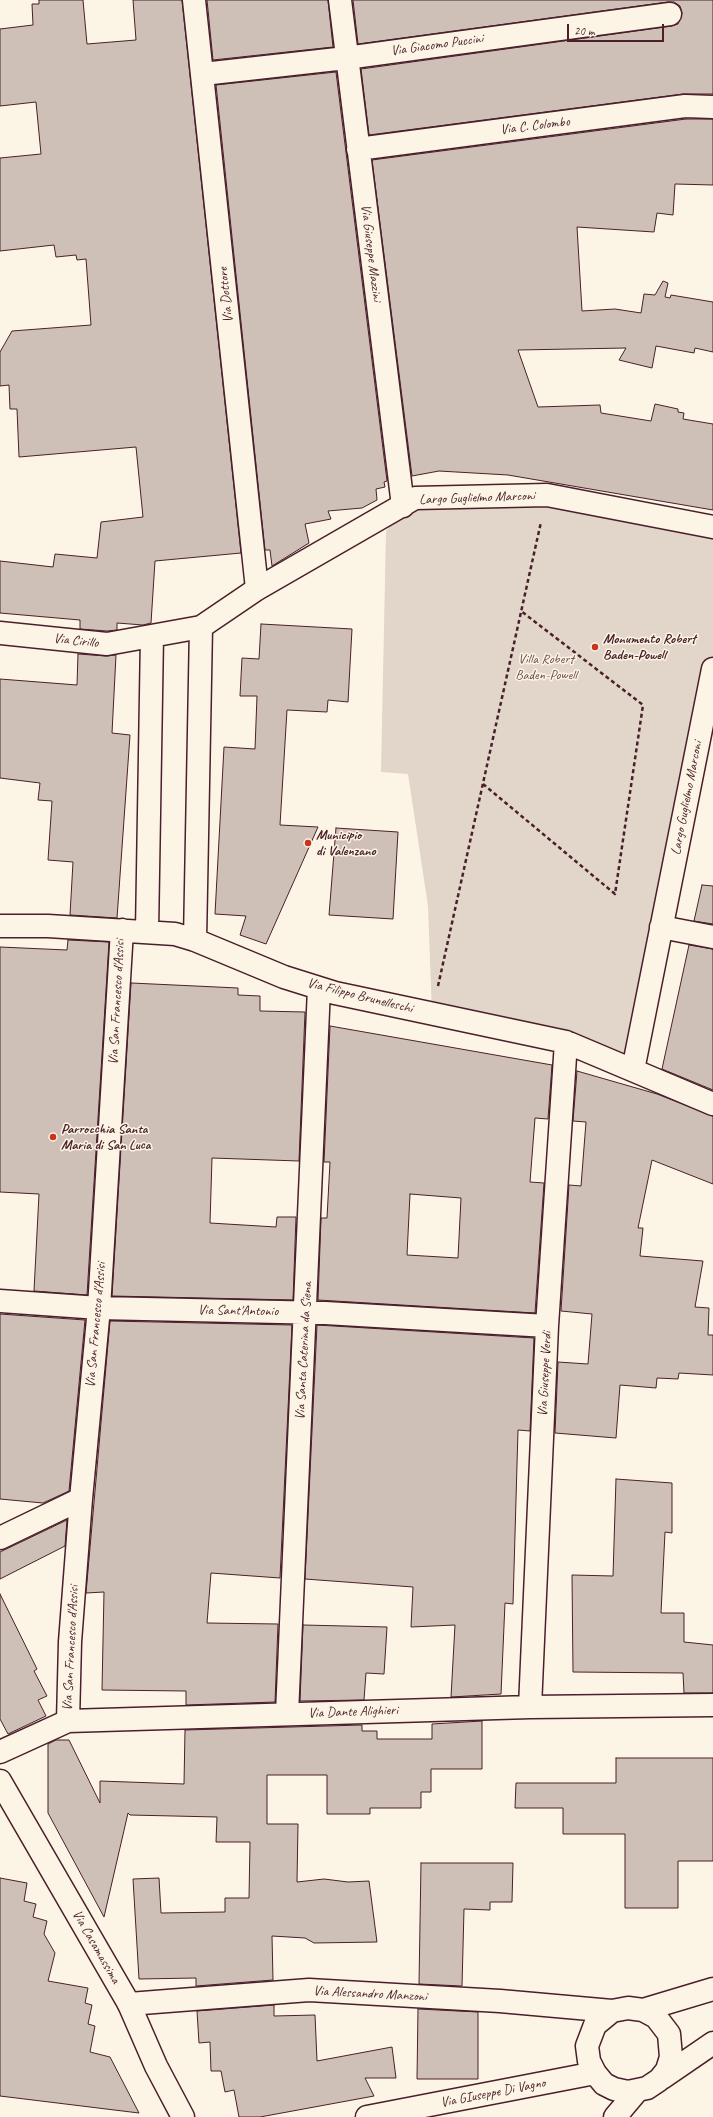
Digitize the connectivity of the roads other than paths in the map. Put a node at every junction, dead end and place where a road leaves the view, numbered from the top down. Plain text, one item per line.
1 (194, 0) edge
2 (340, 0) edge
3 (670, 14) dead end
4 (346, 58) junction
5 (203, 74) junction
6 (713, 107) edge
7 (358, 149) junction
8 (402, 506) junction
9 (713, 527) edge
10 (257, 589) junction
11 (201, 628) junction
12 (0, 633) edge
13 (152, 636) junction
14 (713, 669) edge
15 (707, 735) edge
16 (0, 926) edge
17 (661, 927) junction
18 (122, 930) junction
19 (147, 931) junction
20 (713, 937) edge
21 (195, 940) junction
22 (319, 988) junction
23 (566, 1042) junction
24 (633, 1070) junction
25 (713, 1104) edge
26 (0, 1301) edge
27 (99, 1308) junction
28 (305, 1312) junction
29 (547, 1326) junction
30 (81, 1499) junction
31 (0, 1538) edge
32 (713, 1705) edge
33 (530, 1706) junction
34 (287, 1714) junction
35 (68, 1720) junction
36 (0, 1752) edge
37 (0, 1781) edge
38 (713, 1989) edge
39 (129, 2004) junction
40 (643, 2010) junction
41 (612, 2011) junction
42 (713, 2043) edge
43 (595, 2073) junction
44 (659, 2080) junction
45 (636, 2091) junction
46 (183, 2117) edge
47 (367, 2117) edge
48 (615, 2117) edge

1 - 5 street, Via Dottore
2 - 4 street, Via Giuseppe Mazzini
3 - 4 street, Via Giacomo Puccini
4 - 5 street, Via Giacomo Puccini
4 - 7 street, Via Giuseppe Mazzini
5 - 10 street, Via Dottore
6 - 7 street, Via C. Colombo
7 - 8 street, Via Giuseppe Mazzini
8 - 9 street, Largo Guglielmo Marconi
8 - 10 street, Largo Guglielmo Marconi
10 - 11 street, Largo Guglielmo Marconi
11 - 13 street
11 - 21 street
12 - 13 street, Via Cirillo
13 - 19 street
14 - 15 street, Largo Guglielmo Marconi
15 - 17 street, Largo Guglielmo Marconi
16 - 18 street, Via Filippo Brunelleschi
17 - 20 street
17 - 24 street, Largo Guglielmo Marconi
18 - 19 street, Via Filippo Brunelleschi
18 - 27 street, Via San Francesco d'Assisi
19 - 21 street, Via Filippo Brunelleschi
21 - 22 street, Via Filippo Brunelleschi
22 - 23 street, Via Filippo Brunelleschi
22 - 28 street, Via Santa Caterina da Siena
23 - 24 street, Via Filippo Brunelleschi
23 - 29 street, Via Giuseppe Verdi
24 - 25 street, Via Filippo Brunelleschi
26 - 27 street, Via Sant'Antonio
27 - 28 street, Via Sant'Antonio
27 - 30 street, Via San Francesco d'Assisi
28 - 29 street, Via Sant'Antonio
28 - 34 street, Via Santa Caterina da Siena
29 - 33 street, Via Giuseppe Verdi
30 - 31 street
30 - 35 street, Via San Francesco d'Assisi
32 - 33 street, Via Dante Alighieri
33 - 34 street, Via Dante Alighieri
34 - 35 street, Via Dante Alighieri
35 - 36 street, Via Dante Alighieri
37 - 39 street, Via Casamassima
38 - 40 street
39 - 41 street, Via Alessandro Manzoni
39 - 46 street, Via Casamassima
40 - 41 street
40 - 44 street
41 - 43 street
42 - 44 street
43 - 45 street
43 - 47 street, Via GIuseppe Di Vagno
44 - 45 street
45 - 48 street

